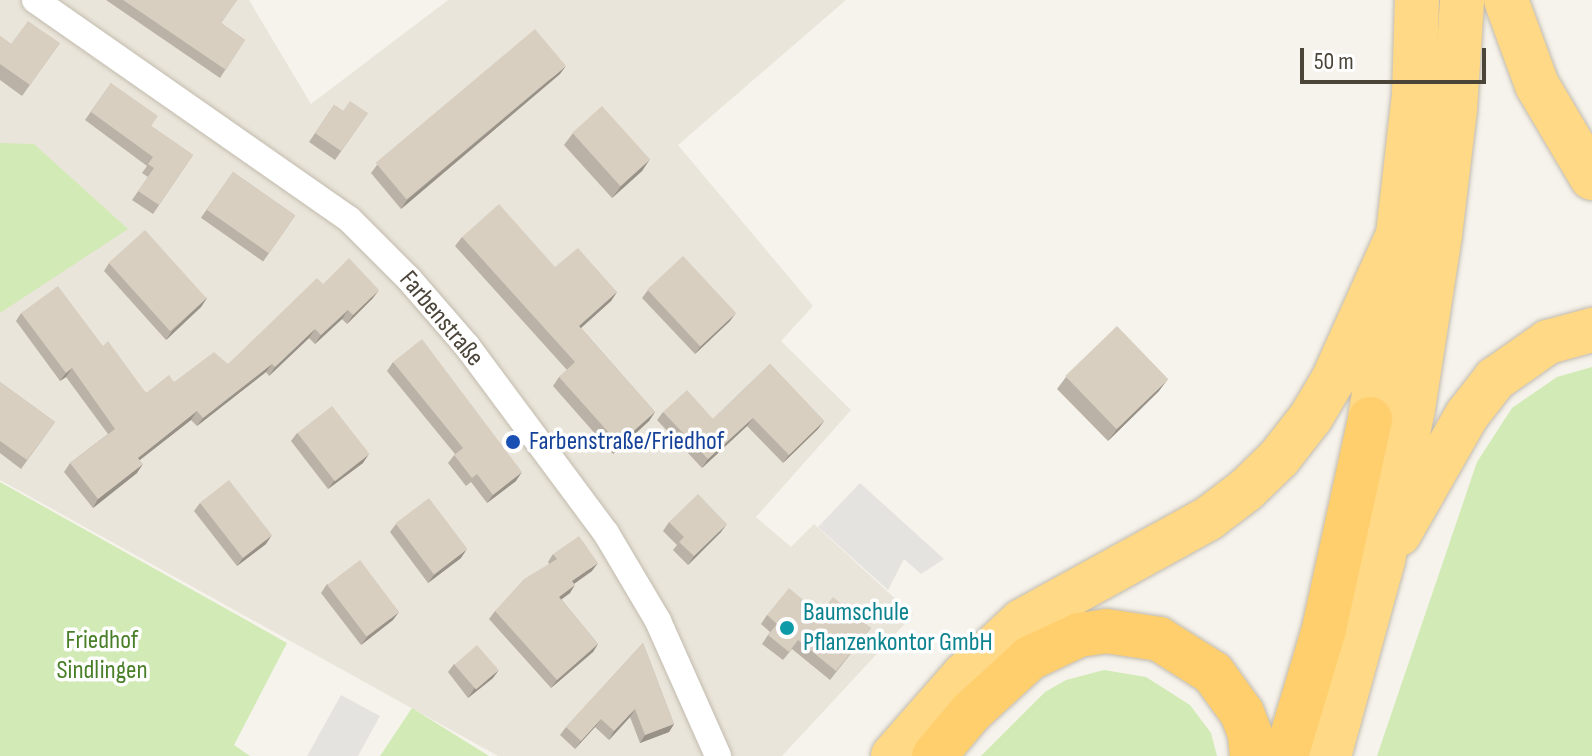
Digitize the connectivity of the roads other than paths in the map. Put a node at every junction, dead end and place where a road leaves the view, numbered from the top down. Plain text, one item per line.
1 (35, 0) edge
2 (1417, 0) edge
3 (1462, 0) edge
4 (1506, 0) edge
5 (1592, 178) edge
6 (1398, 235) junction
7 (1592, 330) edge
8 (1383, 560) junction
9 (718, 756) edge
10 (893, 756) edge
11 (934, 756) edge
12 (1252, 756) edge
13 (1286, 756) edge
14 (1329, 756) edge

1 - 9 street, Farbenstraße
2 - 6 highway
3 - 8 highway
4 - 5 highway
6 - 10 highway
6 - 13 highway
7 - 8 highway
8 - 14 highway
11 - 12 highway

